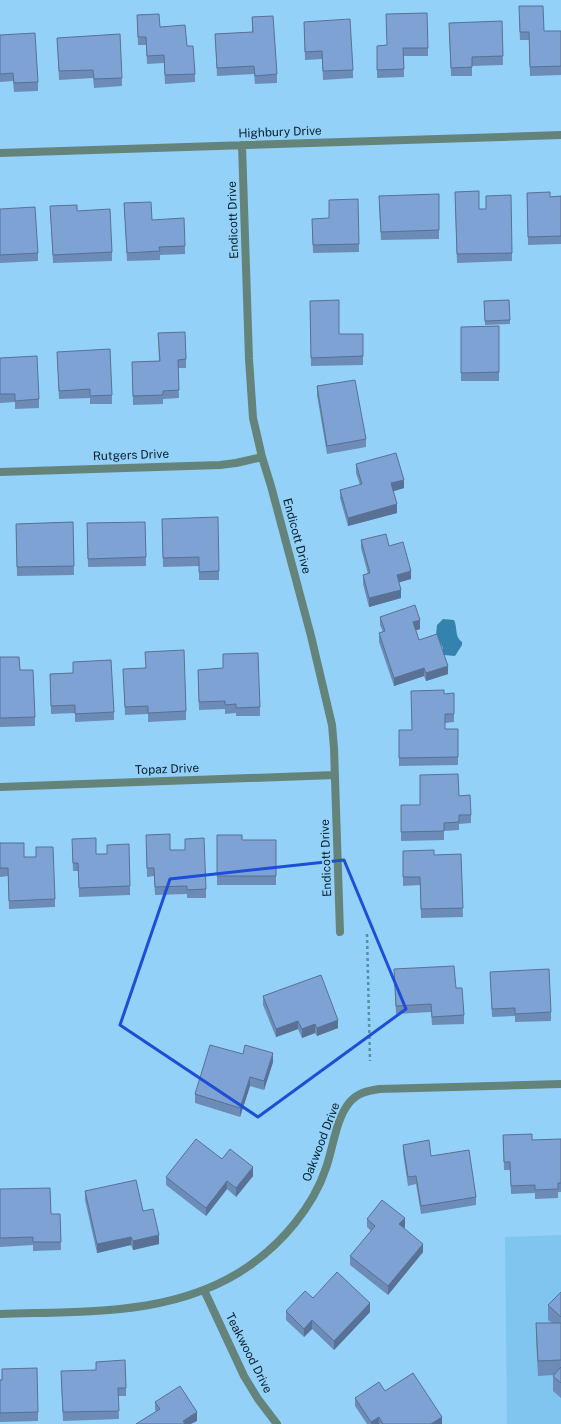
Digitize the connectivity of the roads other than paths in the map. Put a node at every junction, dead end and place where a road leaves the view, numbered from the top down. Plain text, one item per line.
1 (561, 135) edge
2 (242, 145) junction
3 (0, 153) edge
4 (262, 457) junction
5 (0, 472) edge
6 (335, 775) junction
7 (0, 787) edge
8 (340, 932) dead end
9 (561, 1084) edge
10 (204, 1290) junction
11 (0, 1314) edge
12 (277, 1424) edge

1 - 2 street, Highbury Drive
2 - 3 street, Highbury Drive
2 - 4 street, Endicott Drive
4 - 5 street, Rutgers Drive
4 - 6 street, Endicott Drive
6 - 7 street, Topaz Drive
6 - 8 street, Endicott Drive
9 - 10 street, Oakwood Drive
10 - 11 street, Oakwood Drive
10 - 12 street, Teakwood Drive

